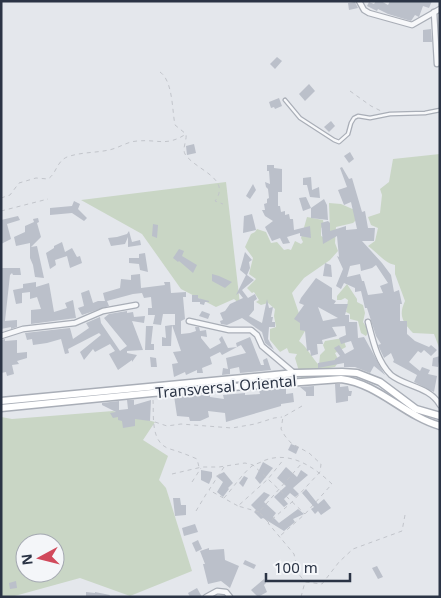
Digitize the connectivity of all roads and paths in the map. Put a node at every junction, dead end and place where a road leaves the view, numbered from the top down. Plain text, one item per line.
1 (359, 1) edge
2 (440, 9) edge
3 (434, 12) junction
4 (437, 64) dead end
5 (160, 72) dead end
6 (350, 91) dead end
7 (285, 100) dead end
8 (440, 110) edge
9 (381, 111) dead end
10 (186, 134) junction
11 (1, 198) edge
12 (48, 199) dead end
13 (223, 204) dead end
14 (1, 211) edge
15 (136, 305) dead end
16 (189, 321) dead end
17 (368, 322) dead end
18 (1, 336) edge
19 (295, 373) junction
20 (155, 391) junction
21 (1, 401) edge
22 (440, 405) edge
23 (302, 406) dead end
24 (1, 408) edge
25 (440, 416) edge
26 (283, 417) junction
27 (155, 422) junction
28 (440, 426) edge
29 (285, 458) junction
30 (303, 462) junction
31 (253, 465) junction
32 (224, 466) junction
33 (200, 467) junction
34 (320, 472) junction
35 (172, 474) dead end
36 (268, 478) junction
37 (192, 482) dead end
38 (209, 490) junction
39 (280, 490) junction
40 (224, 498) junction
41 (292, 502) junction
42 (238, 506) junction
43 (196, 511) dead end
44 (259, 512) junction
45 (306, 514) junction
46 (405, 515) dead end
47 (268, 523) junction
48 (280, 536) junction
49 (304, 582) junction
50 (206, 597) edge
51 (230, 597) edge
52 (301, 597) edge

1 - 3 street
2 - 3 street
3 - 4 street
5 - 10 path
6 - 9 path
7 - 8 lane
10 - 11 path
10 - 13 path
12 - 14 path
15 - 18 street
16 - 19 street
17 - 22 street
19 - 20 main road, Transversal Oriental
19 - 25 main road, Transversal Oriental
20 - 21 main road, Transversal Oriental
20 - 24 main road, Transversal Oriental
20 - 27 path
20 - 28 main road, Transversal Oriental
23 - 26 path
26 - 27 path
26 - 34 path
27 - 33 path
29 - 30 path
29 - 31 path
29 - 36 path
30 - 34 path
30 - 39 path
31 - 32 path
31 - 36 path
31 - 40 path
32 - 33 path
32 - 38 path
33 - 35 path
33 - 37 path
34 - 41 path
34 - 45 path
36 - 39 path
36 - 42 path
38 - 40 path
38 - 43 path
39 - 41 path
39 - 44 path
40 - 42 path
41 - 45 path
41 - 47 path
42 - 44 path
44 - 47 path
45 - 48 path
46 - 49 path
47 - 48 path
48 - 49 path
49 - 52 path
50 - 51 street

